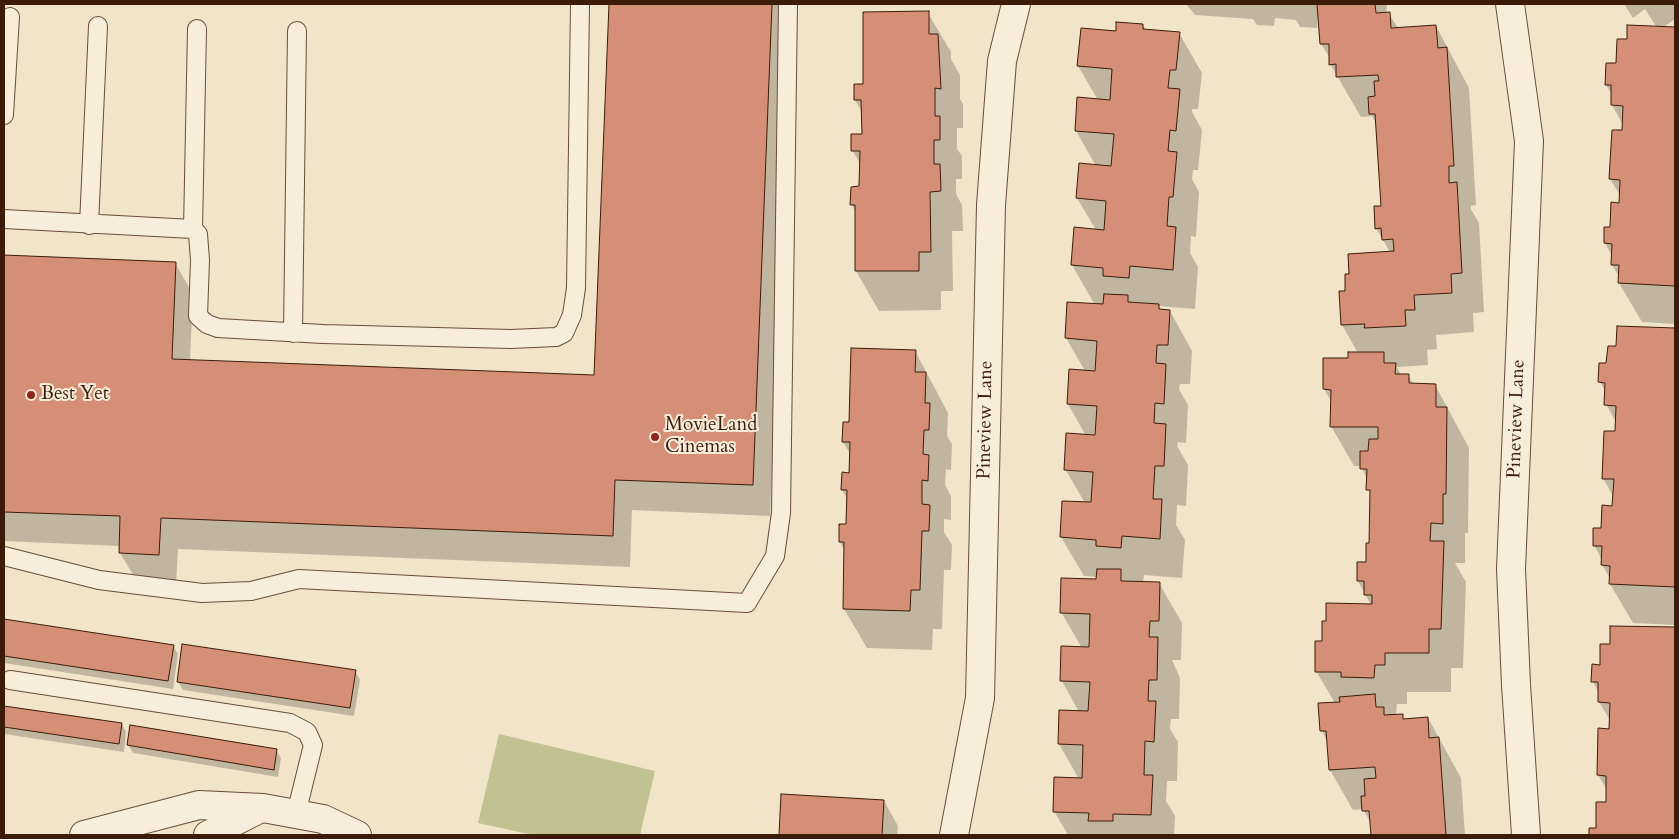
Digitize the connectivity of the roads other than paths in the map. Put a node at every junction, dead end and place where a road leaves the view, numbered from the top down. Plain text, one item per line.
1 (580, 4) edge
2 (788, 4) edge
3 (1016, 4) edge
4 (1510, 4) edge
5 (10, 17) dead end
6 (98, 26) dead end
7 (197, 29) dead end
8 (297, 31) dead end
9 (4, 115) edge
10 (4, 219) edge
11 (89, 225) junction
12 (193, 229) junction
13 (293, 333) junction
14 (4, 556) edge
15 (10, 680) dead end
16 (263, 808) junction
17 (296, 814) junction
18 (84, 835) edge
19 (208, 835) edge
20 (357, 835) edge
21 (954, 835) edge
22 (1526, 835) edge

1 - 13 lane
2 - 14 lane
3 - 21 street, Pineview Lane
4 - 22 street, Pineview Lane
5 - 9 lane
6 - 11 lane
7 - 12 lane
8 - 13 lane
10 - 11 lane
11 - 12 lane
12 - 13 lane
15 - 17 lane
16 - 17 street
16 - 18 street
16 - 19 street
17 - 20 street

